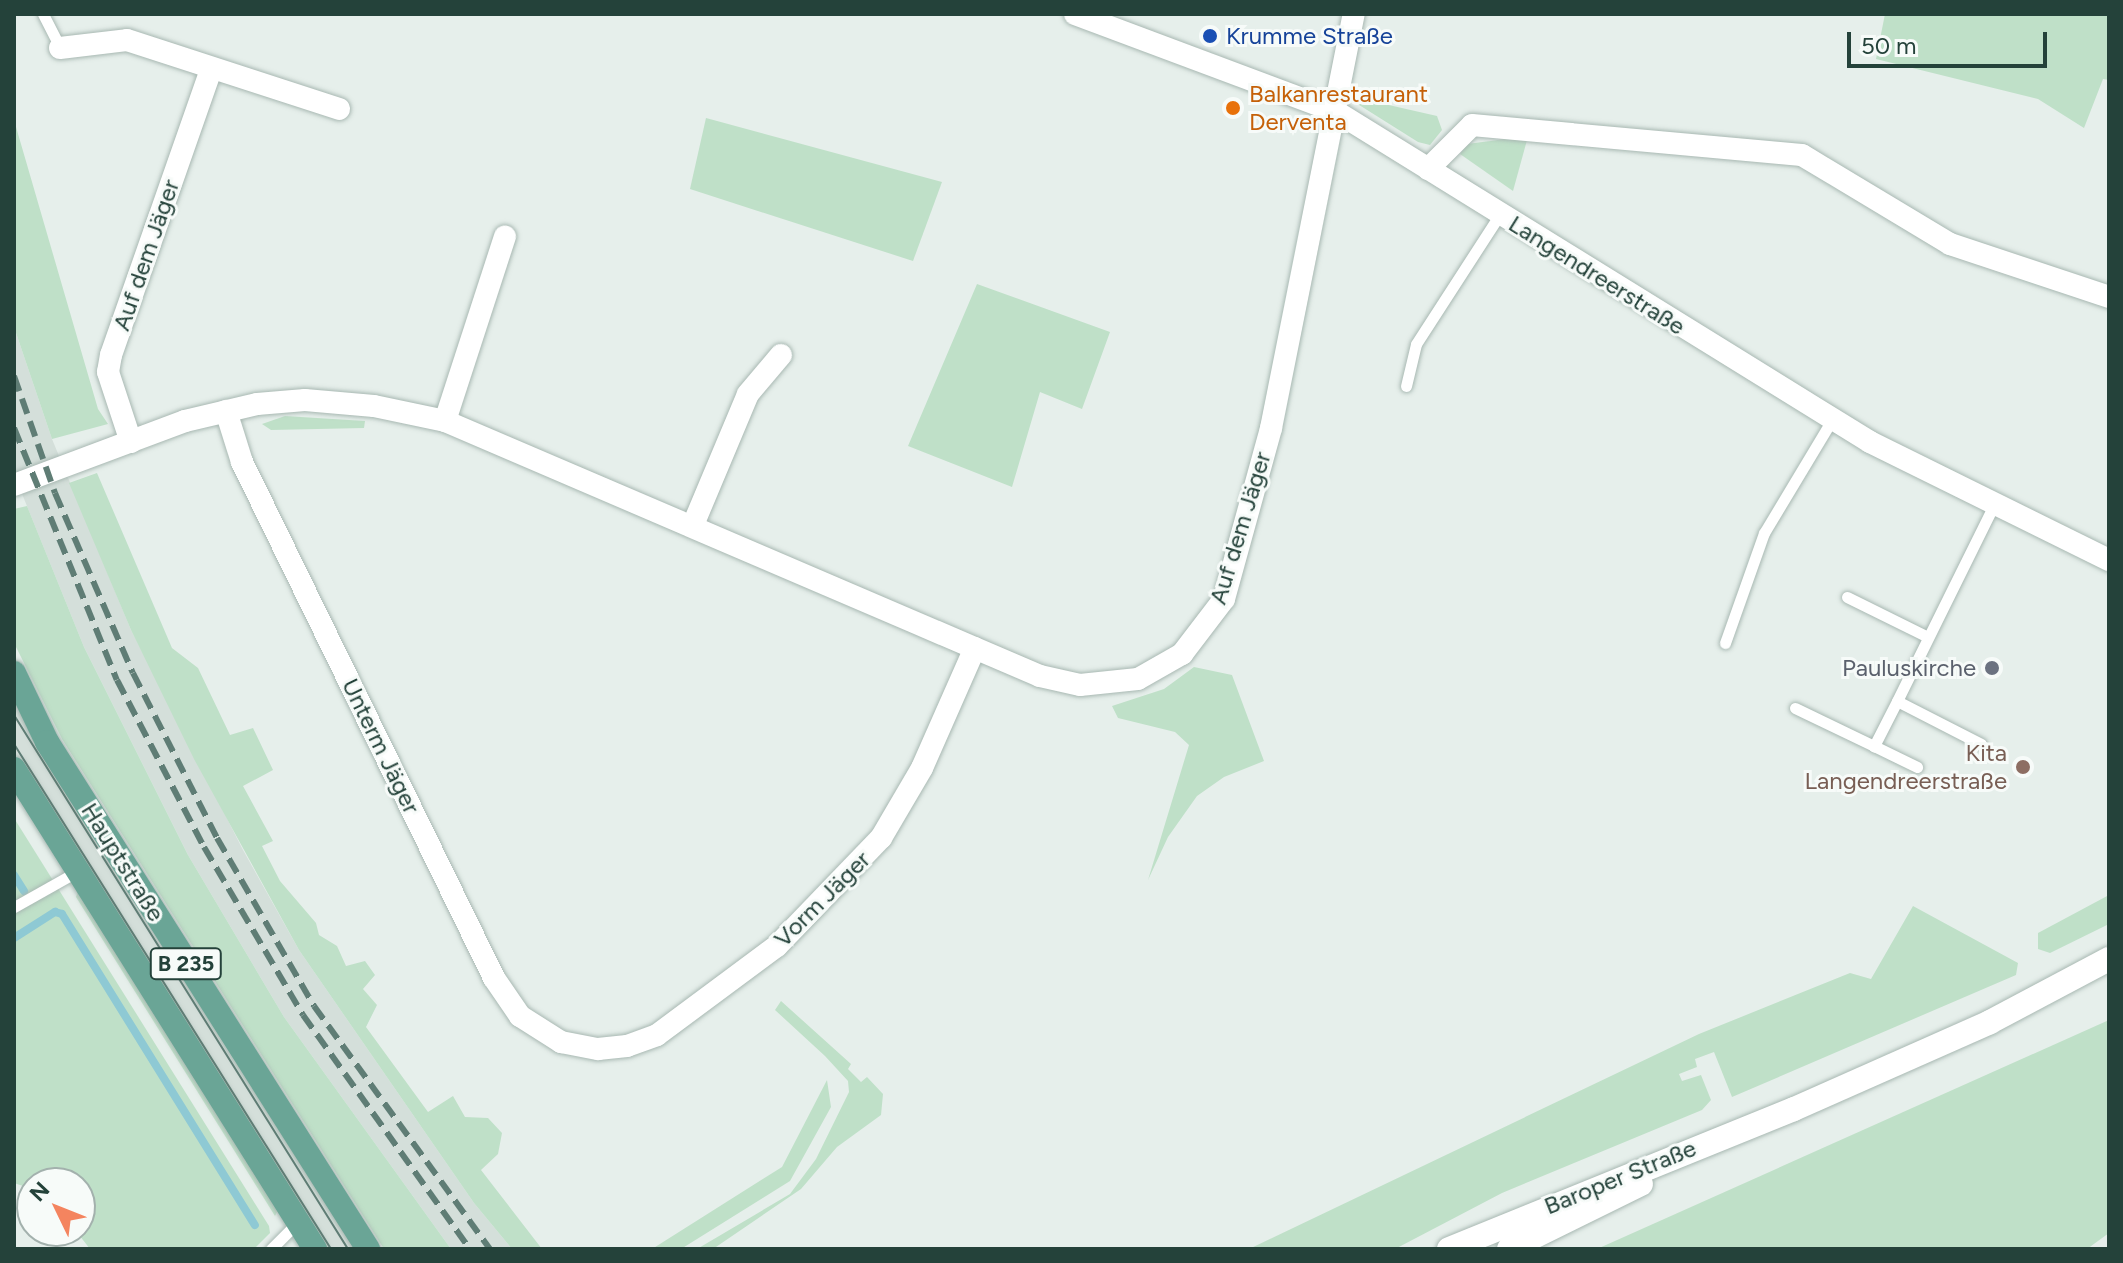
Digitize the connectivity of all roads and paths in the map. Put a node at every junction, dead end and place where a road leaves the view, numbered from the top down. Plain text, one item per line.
1 (43, 14) edge
2 (1075, 14) edge
3 (1354, 14) edge
4 (60, 48) joint
5 (211, 69) junction
6 (339, 109) dead end
7 (1335, 111) junction
8 (1428, 169) junction
9 (1500, 214) junction
10 (505, 236) dead end
11 (2109, 297) edge
12 (781, 355) dead end
13 (1406, 386) dead end
14 (226, 411) junction
15 (1832, 420) junction
16 (445, 421) junction
17 (131, 442) junction
18 (14, 485) edge
19 (1995, 503) junction
20 (693, 525) junction
21 (2109, 560) edge
22 (1847, 597) dead end
23 (1928, 637) junction
24 (1725, 643) dead end
25 (975, 648) junction
26 (14, 673) edge
27 (1897, 701) junction
28 (1795, 708) dead end
29 (1981, 744) dead end
30 (1874, 746) junction
31 (1917, 767) dead end
32 (14, 769) edge
33 (76, 872) junction
34 (14, 907) edge
35 (2109, 959) edge
36 (577, 1047) joint
37 (1794, 1109) junction
38 (297, 1223) junction
39 (271, 1249) edge
40 (315, 1249) edge
41 (368, 1249) edge
42 (1449, 1249) edge
43 (1509, 1249) edge

1 - 4 lane
2 - 7 street, Langendreerstraße
3 - 7 street, Auf dem Jäger
4 - 5 street
5 - 6 street
5 - 17 street, Auf dem Jäger
7 - 8 street, Langendreerstraße
7 - 25 street, Auf dem Jäger
8 - 9 street, Langendreerstraße
8 - 11 street
9 - 13 lane
9 - 15 street, Langendreerstraße
10 - 16 street
12 - 20 street
14 - 16 street, Auf dem Jäger
14 - 17 street, Auf dem Jäger
14 - 36 street, Unterm Jäger
15 - 19 street, Langendreerstraße
15 - 24 lane
16 - 20 street, Auf dem Jäger
17 - 18 street, Auf dem Jäger
19 - 21 street, Langendreerstraße
19 - 23 lane
20 - 25 street, Auf dem Jäger
22 - 23 lane
23 - 27 lane
25 - 36 street, Vorm Jäger
26 - 41 main road, Hauptstraße / B 235
27 - 29 lane
27 - 30 lane
28 - 30 lane
30 - 31 lane
32 - 33 main road, Hauptstraße / B 235
33 - 34 lane
33 - 38 main road, Hauptstraße / B 235
35 - 37 main road, Baroper Straße
37 - 42 main road, Baroper Straße
37 - 43 main road, Baroper Straße
38 - 39 lane
38 - 40 main road, Hauptstraße / B 235

